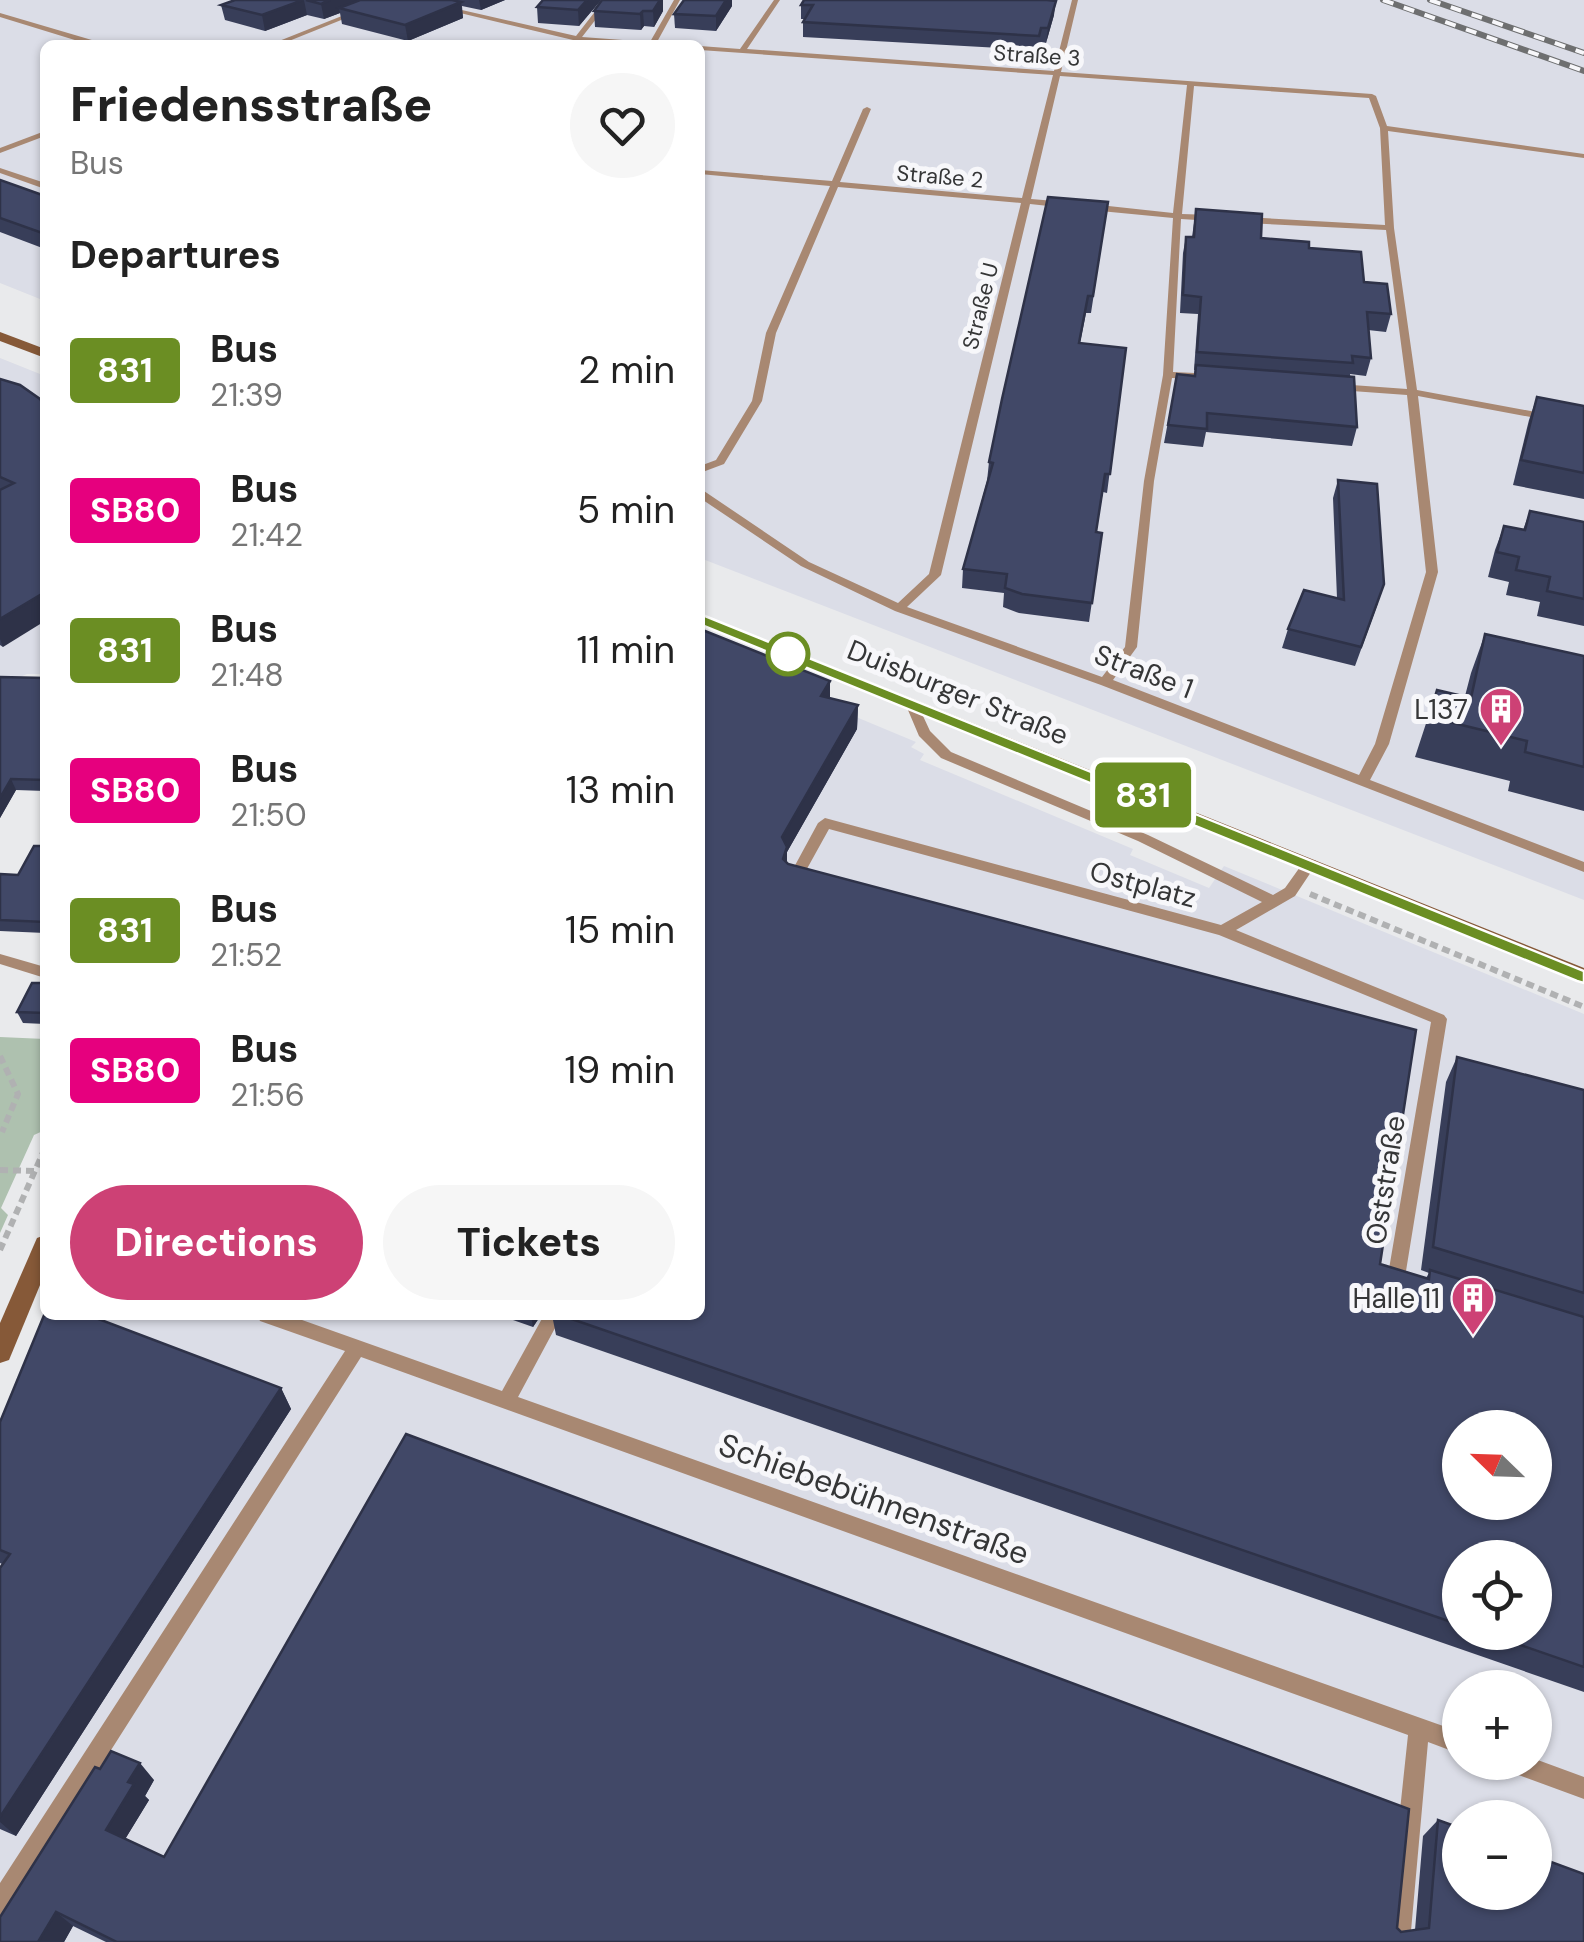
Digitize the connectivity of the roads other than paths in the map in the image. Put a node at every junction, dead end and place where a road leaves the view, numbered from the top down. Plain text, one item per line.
1 (388, 0) edge
2 (409, 0) edge
3 (608, 0) edge
4 (676, 0) edge
5 (777, 0) edge
6 (1075, 0) edge
7 (0, 16) edge
8 (82, 40) edge
9 (285, 40) edge
10 (567, 40) edge
11 (577, 40) edge
12 (654, 40) edge
13 (705, 48) edge
14 (742, 51) junction
15 (1056, 74) junction
16 (1191, 83) junction
17 (867, 109) dead end
18 (1384, 128) junction
19 (40, 136) edge
20 (0, 151) edge
21 (1584, 156) edge
22 (0, 170) edge
23 (705, 172) edge
24 (40, 184) edge
25 (837, 184) junction
26 (1026, 201) junction
27 (1177, 216) junction
28 (1216, 218) edge
29 (1235, 219) edge
30 (1390, 228) junction
31 (0, 336) edge
32 (40, 352) edge
33 (1168, 375) junction
34 (1200, 376) edge
35 (1316, 385) edge
36 (1412, 392) junction
37 (1584, 424) edge
38 (705, 468) edge
39 (705, 496) edge
40 (899, 608) junction
41 (705, 621) edge
42 (1105, 682) junction
43 (911, 702) junction
44 (1363, 781) junction
45 (1310, 864) junction
46 (1584, 867) edge
47 (793, 882) edge
48 (1273, 901) junction
49 (1222, 931) junction
50 (0, 958) edge
51 (40, 971) edge
52 (1584, 976) edge
53 (1439, 1019) joint
54 (40, 1257) edge
55 (1434, 1287) edge
56 (280, 1320) edge
57 (551, 1320) edge
58 (357, 1348) junction
59 (0, 1352) edge
60 (506, 1401) junction
61 (1419, 1729) junction
62 (1442, 1737) edge
63 (1552, 1776) edge
64 (1584, 1788) edge
65 (0, 1904) edge
66 (1398, 1942) edge

1 - 9 lane
2 - 10 lane
3 - 11 lane
4 - 12 lane
5 - 14 lane
6 - 15 lane, Straße U
7 - 8 lane
13 - 14 lane, Straße 3
14 - 15 lane, Straße 3
15 - 16 lane, Straße 3
15 - 26 lane, Straße U
16 - 18 lane, Straße 3
16 - 27 lane
17 - 25 lane
18 - 21 lane
18 - 30 lane
19 - 20 lane
22 - 24 lane
23 - 25 lane, Straße 2
25 - 26 lane, Straße 2
25 - 38 lane
26 - 27 lane, Straße 2
26 - 40 lane, Straße U
27 - 28 lane, Straße 2
27 - 33 lane
29 - 30 lane
30 - 36 lane
31 - 32 main road
33 - 34 lane
33 - 42 lane
35 - 36 lane
36 - 37 lane
36 - 44 lane
39 - 40 lane, Straße 1
40 - 42 lane, Straße 1
41 - 43 main road, Duisburger Straße
42 - 44 lane, Straße 1
43 - 45 main road, Duisburger Straße
43 - 48 lane
44 - 46 lane, Straße 1
45 - 48 lane
45 - 52 main road, Duisburger Straße
47 - 49 lane, Ostplatz
48 - 49 lane
49 - 53 lane, Ostplatz
50 - 51 lane
53 - 55 lane, Oststraße
54 - 59 main road
56 - 58 lane, Schiebebühnenstraße
57 - 60 lane
58 - 60 lane, Schiebebühnenstraße
58 - 65 lane
60 - 61 lane, Schiebebühnenstraße
61 - 62 lane, Schiebebühnenstraße
61 - 66 lane
63 - 64 lane

